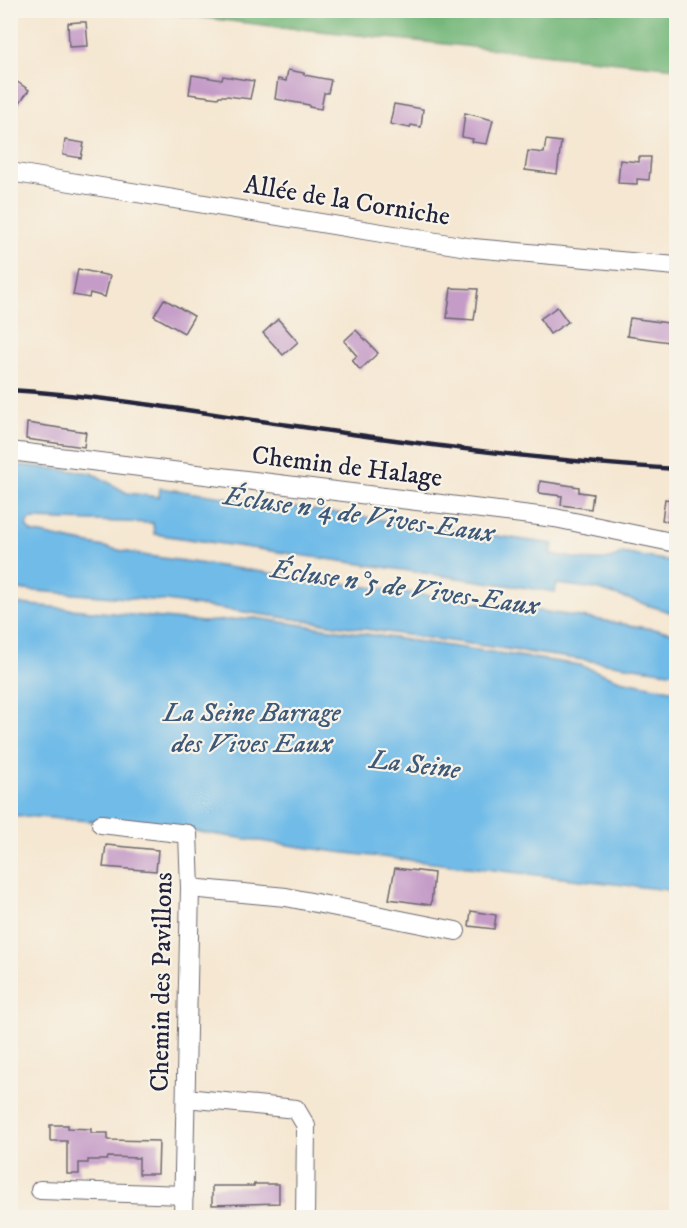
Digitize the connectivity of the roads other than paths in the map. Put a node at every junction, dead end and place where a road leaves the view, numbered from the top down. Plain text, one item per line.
1 (10, 171) edge
2 (676, 266) edge
3 (10, 451) edge
4 (676, 543) edge
5 (101, 824) dead end
6 (190, 888) junction
7 (456, 931) dead end
8 (186, 1098) junction
9 (40, 1190) dead end
10 (184, 1195) junction
11 (183, 1218) edge
12 (305, 1218) edge

1 - 2 street, Allée de la Corniche
3 - 4 street, Chemin de Halage
5 - 6 street, Chemin des Pavillons
6 - 7 street
6 - 8 street, Chemin des Pavillons
8 - 10 street, Chemin des Pavillons
8 - 12 street
9 - 10 street
10 - 11 street, Chemin des Pavillons

